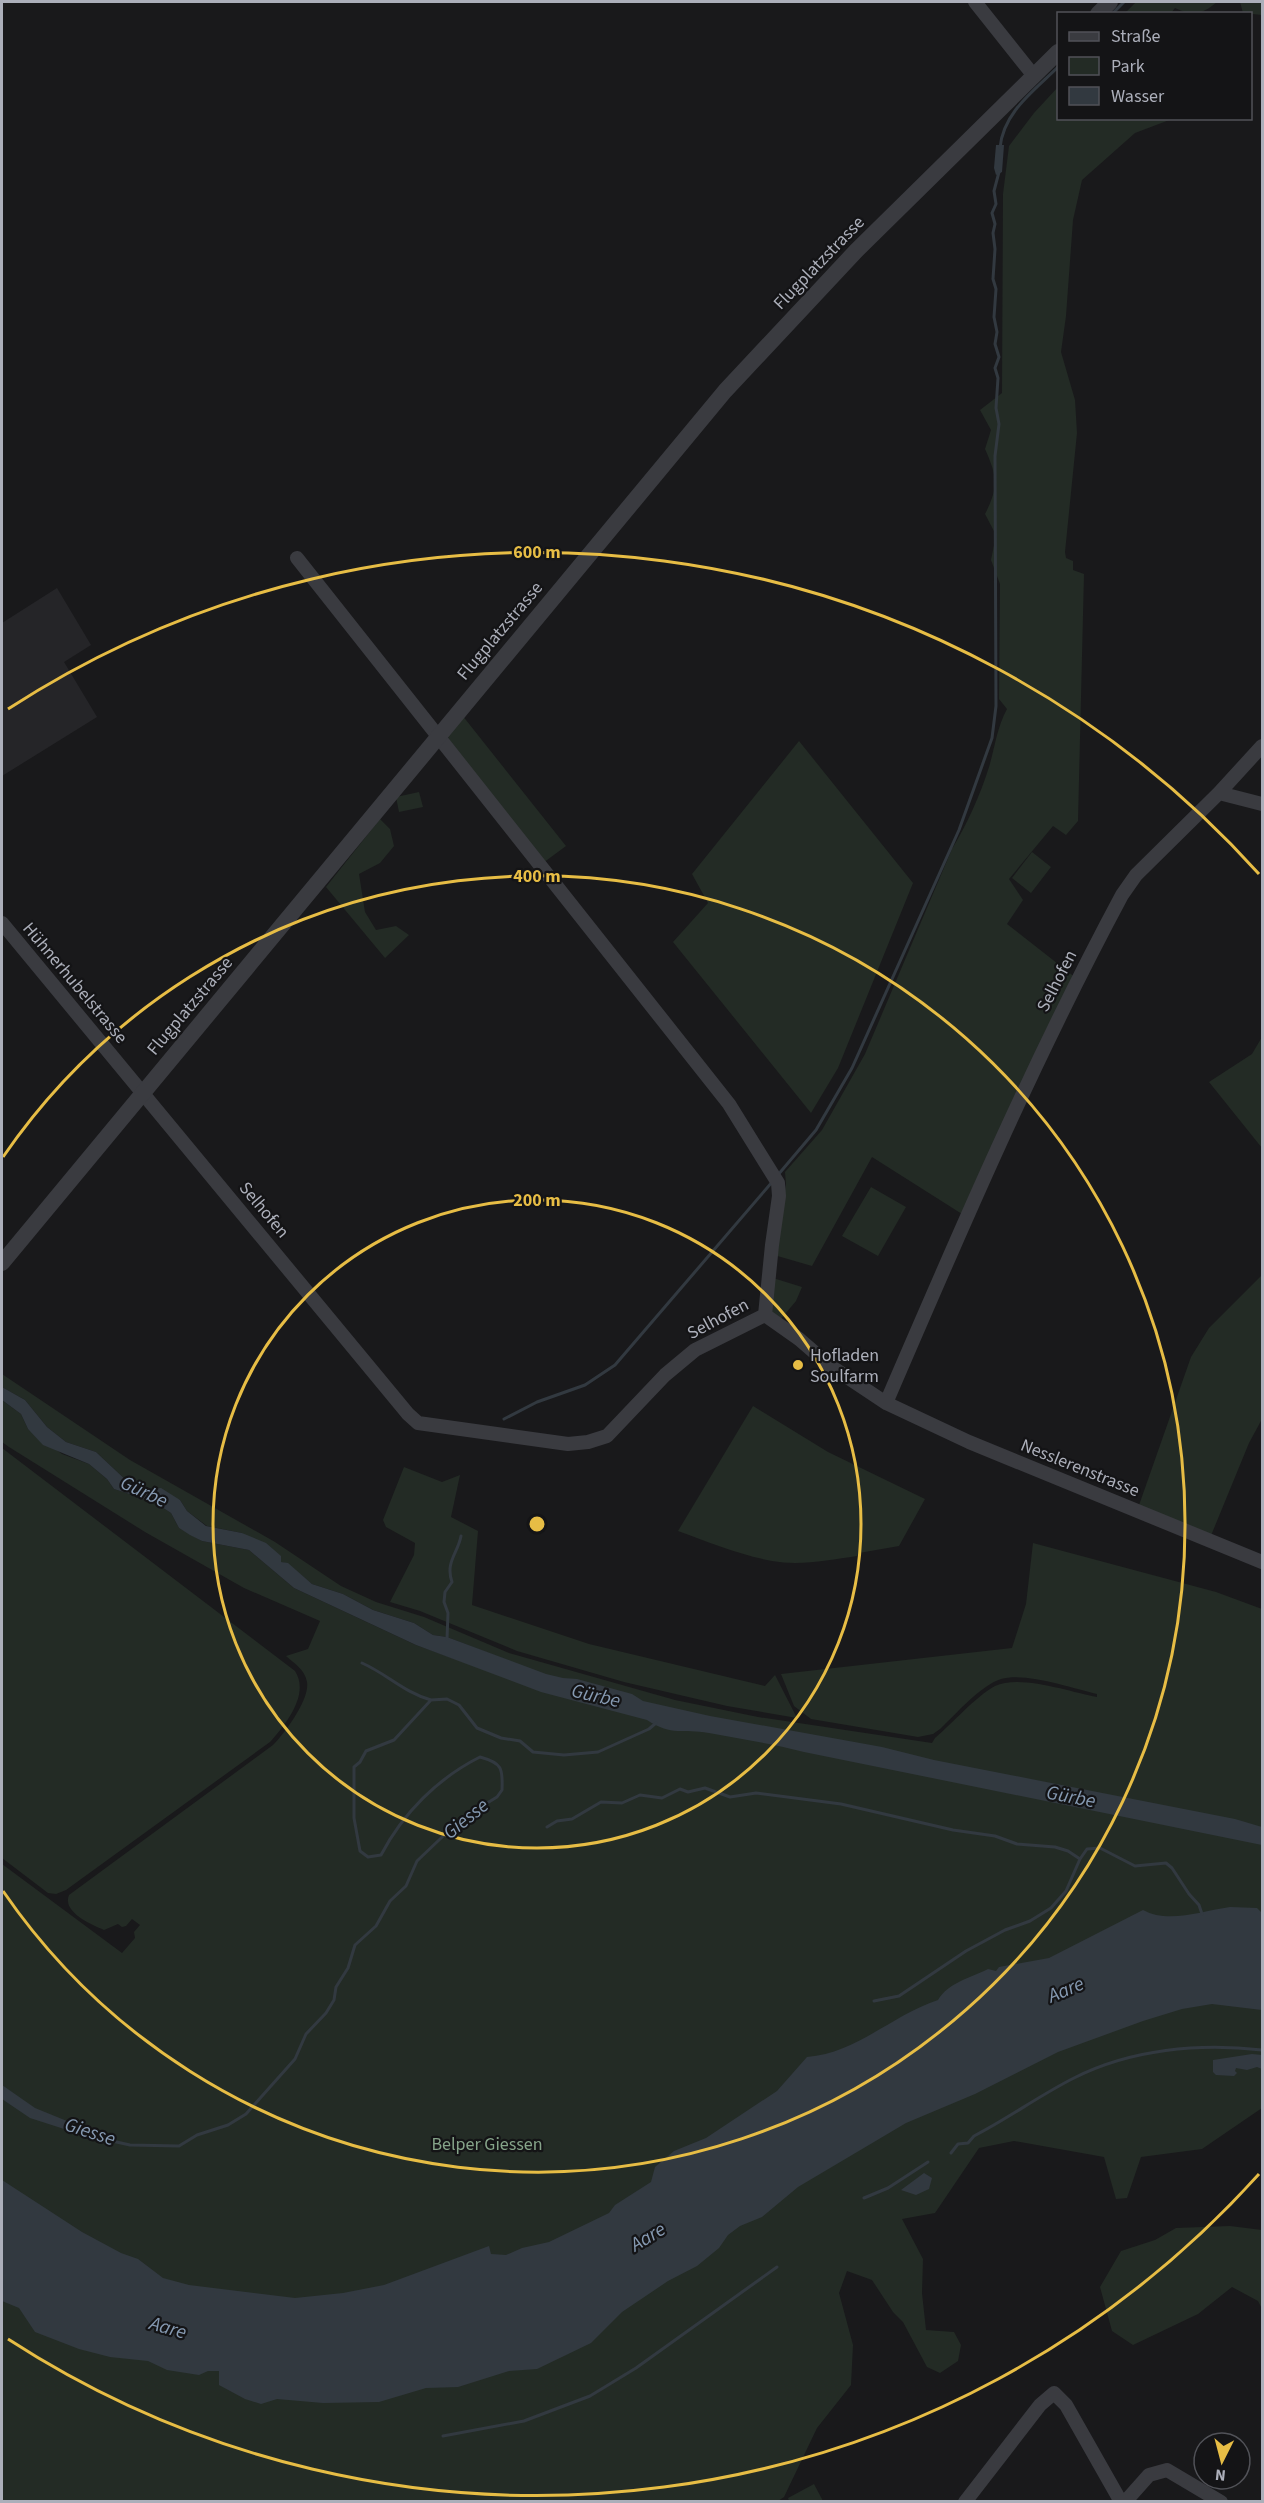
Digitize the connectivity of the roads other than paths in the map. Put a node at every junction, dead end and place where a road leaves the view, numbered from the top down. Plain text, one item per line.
1 (975, 2) edge
2 (1057, 54) edge
3 (1034, 76) junction
4 (297, 558) dead end
5 (438, 736) junction
6 (1263, 746) edge
7 (1219, 793) junction
8 (1263, 804) edge
9 (2, 923) edge
10 (143, 1092) junction
11 (2, 1263) edge
12 (765, 1315) junction
13 (886, 1403) junction
14 (1263, 1562) edge
15 (965, 2502) edge
16 (1123, 2502) edge
17 (1221, 2502) edge

1 - 3 street
2 - 3 street, Flugplatzstrasse
3 - 5 street, Flugplatzstrasse
4 - 5 street
5 - 10 street, Flugplatzstrasse
5 - 12 street
6 - 7 street, Selhofen
7 - 8 street
7 - 13 street, Selhofen
9 - 10 street, Hühnerhubelstrasse
10 - 11 street, Flugplatzstrasse
10 - 12 street, Selhofen
12 - 13 street, Selhofen
13 - 14 street, Nesslerenstrasse
15 - 16 street
16 - 17 street

